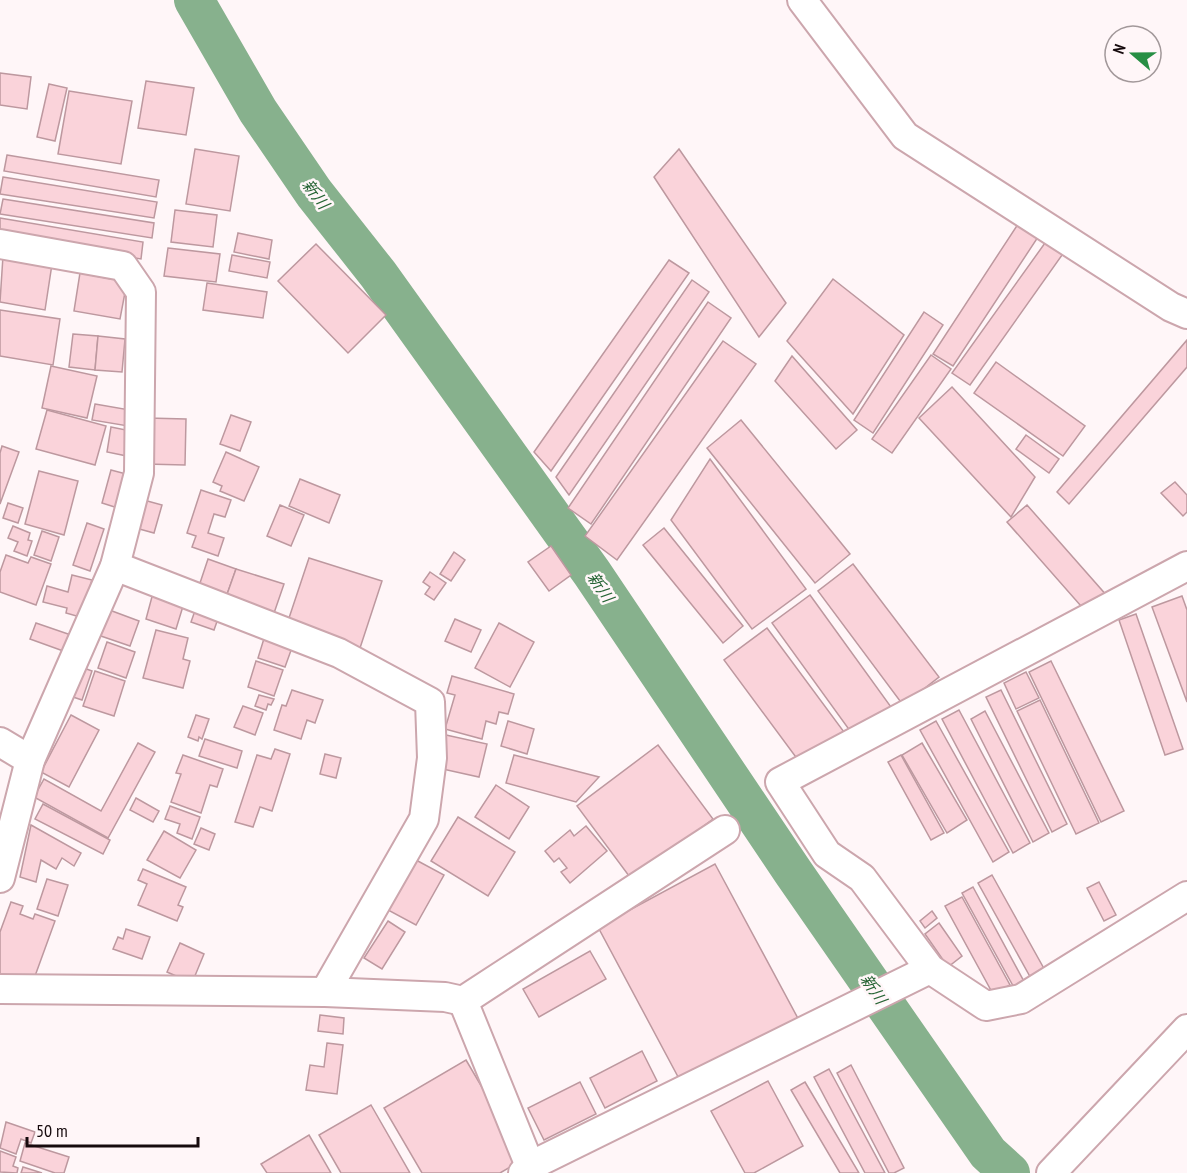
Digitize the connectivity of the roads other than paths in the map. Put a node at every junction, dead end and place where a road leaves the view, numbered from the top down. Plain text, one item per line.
1 (802, 0) edge
2 (0, 244) edge
3 (1187, 314) edge
4 (115, 566) junction
5 (1187, 566) edge
6 (0, 742) edge
7 (30, 760) junction
8 (725, 830) dead end
9 (0, 878) edge
10 (1187, 896) edge
11 (930, 969) junction
12 (0, 989) edge
13 (325, 992) junction
14 (464, 1001) junction
15 (1187, 1029) edge
16 (526, 1169) edge
17 (1051, 1173) edge

1 - 3 street
2 - 4 street
4 - 7 street
4 - 13 street
5 - 11 street
6 - 7 street
7 - 9 street
8 - 14 street
10 - 11 street
11 - 16 street
12 - 13 street
13 - 14 street
14 - 16 street
15 - 17 street

